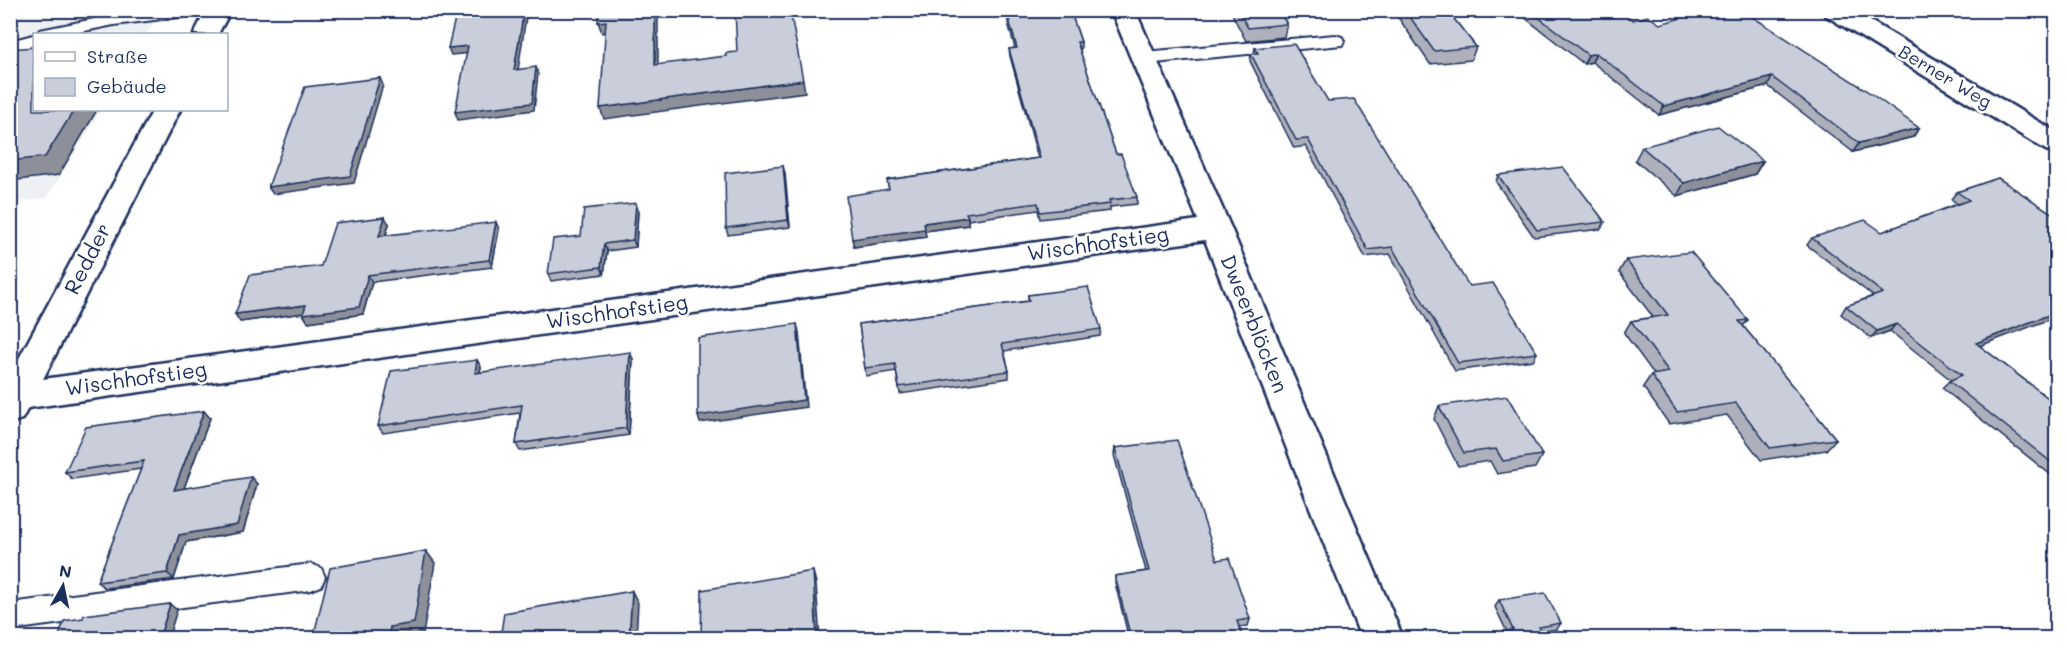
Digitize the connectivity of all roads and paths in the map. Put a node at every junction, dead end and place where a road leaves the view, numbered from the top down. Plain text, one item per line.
1 (195, 10) edge
2 (219, 10) edge
3 (1124, 10) edge
4 (1834, 10) edge
5 (51, 33) edge
6 (207, 33) edge
7 (33, 39) edge
8 (1335, 41) dead end
9 (10, 48) edge
10 (1144, 58) junction
11 (165, 111) edge
12 (2056, 144) edge
13 (1216, 228) junction
14 (14, 402) edge
15 (311, 577) dead end
16 (10, 617) edge
17 (1382, 639) edge

1 - 5 lane
2 - 6 street
3 - 10 street, Dweerblöcken
4 - 12 street, Berner Weg
7 - 9 lane
8 - 10 lane
10 - 13 street, Dweerblöcken
11 - 14 street, Redder
13 - 14 street, Wischhofstieg
13 - 17 street, Dweerblöcken
15 - 16 lane

